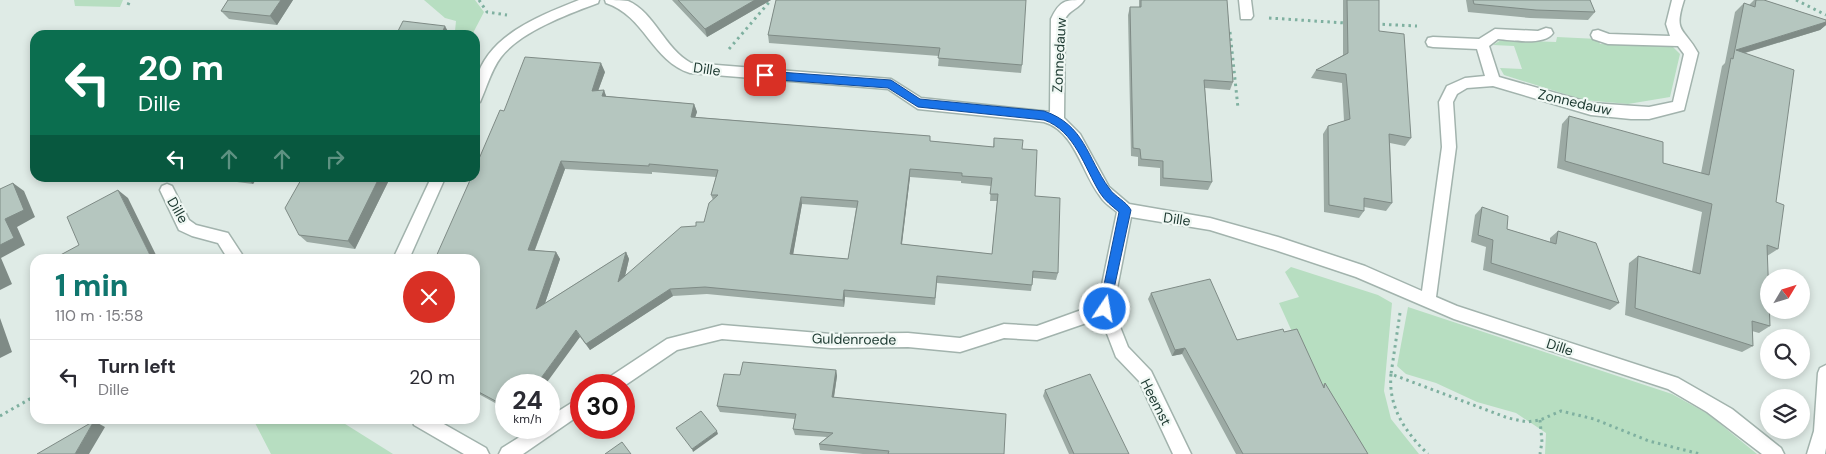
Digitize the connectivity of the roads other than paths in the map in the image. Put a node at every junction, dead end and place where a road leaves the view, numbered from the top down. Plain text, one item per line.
1 (593, 0) edge
2 (611, 0) edge
3 (1078, 0) edge
4 (1245, 0) edge
5 (1678, 0) edge
6 (1246, 16) road end
7 (1546, 33) dead end
8 (1598, 35) dead end
9 (1682, 41) junction
10 (1433, 42) road end
11 (1482, 44) junction
12 (1493, 82) junction
13 (480, 87) edge
14 (1057, 120) junction
15 (436, 182) edge
16 (167, 190) dead end
17 (1125, 210) junction
18 (235, 254) edge
19 (403, 254) edge
20 (1428, 301) junction
21 (1105, 309) junction
22 (1826, 373) edge
23 (628, 374) edge
24 (429, 424) edge
25 (530, 439) edge
26 (480, 454) edge
27 (508, 454) edge
28 (1182, 454) edge
29 (1775, 454) edge
30 (1816, 454) edge

1 - 13 street
2 - 14 street, Dille
3 - 14 street, Zonnedauw
4 - 6 street
5 - 9 street, Zonnedauw
7 - 11 street
8 - 9 street
9 - 12 street, Zonnedauw
10 - 11 street
11 - 12 street
12 - 20 street, Zonnedauw
14 - 17 street
15 - 19 street
16 - 18 street, Dille
17 - 20 street, Dille
17 - 21 street
20 - 29 street, Dille
21 - 23 street, Guldenroede
21 - 28 street, Heemst
22 - 30 street
24 - 26 street
25 - 27 street

